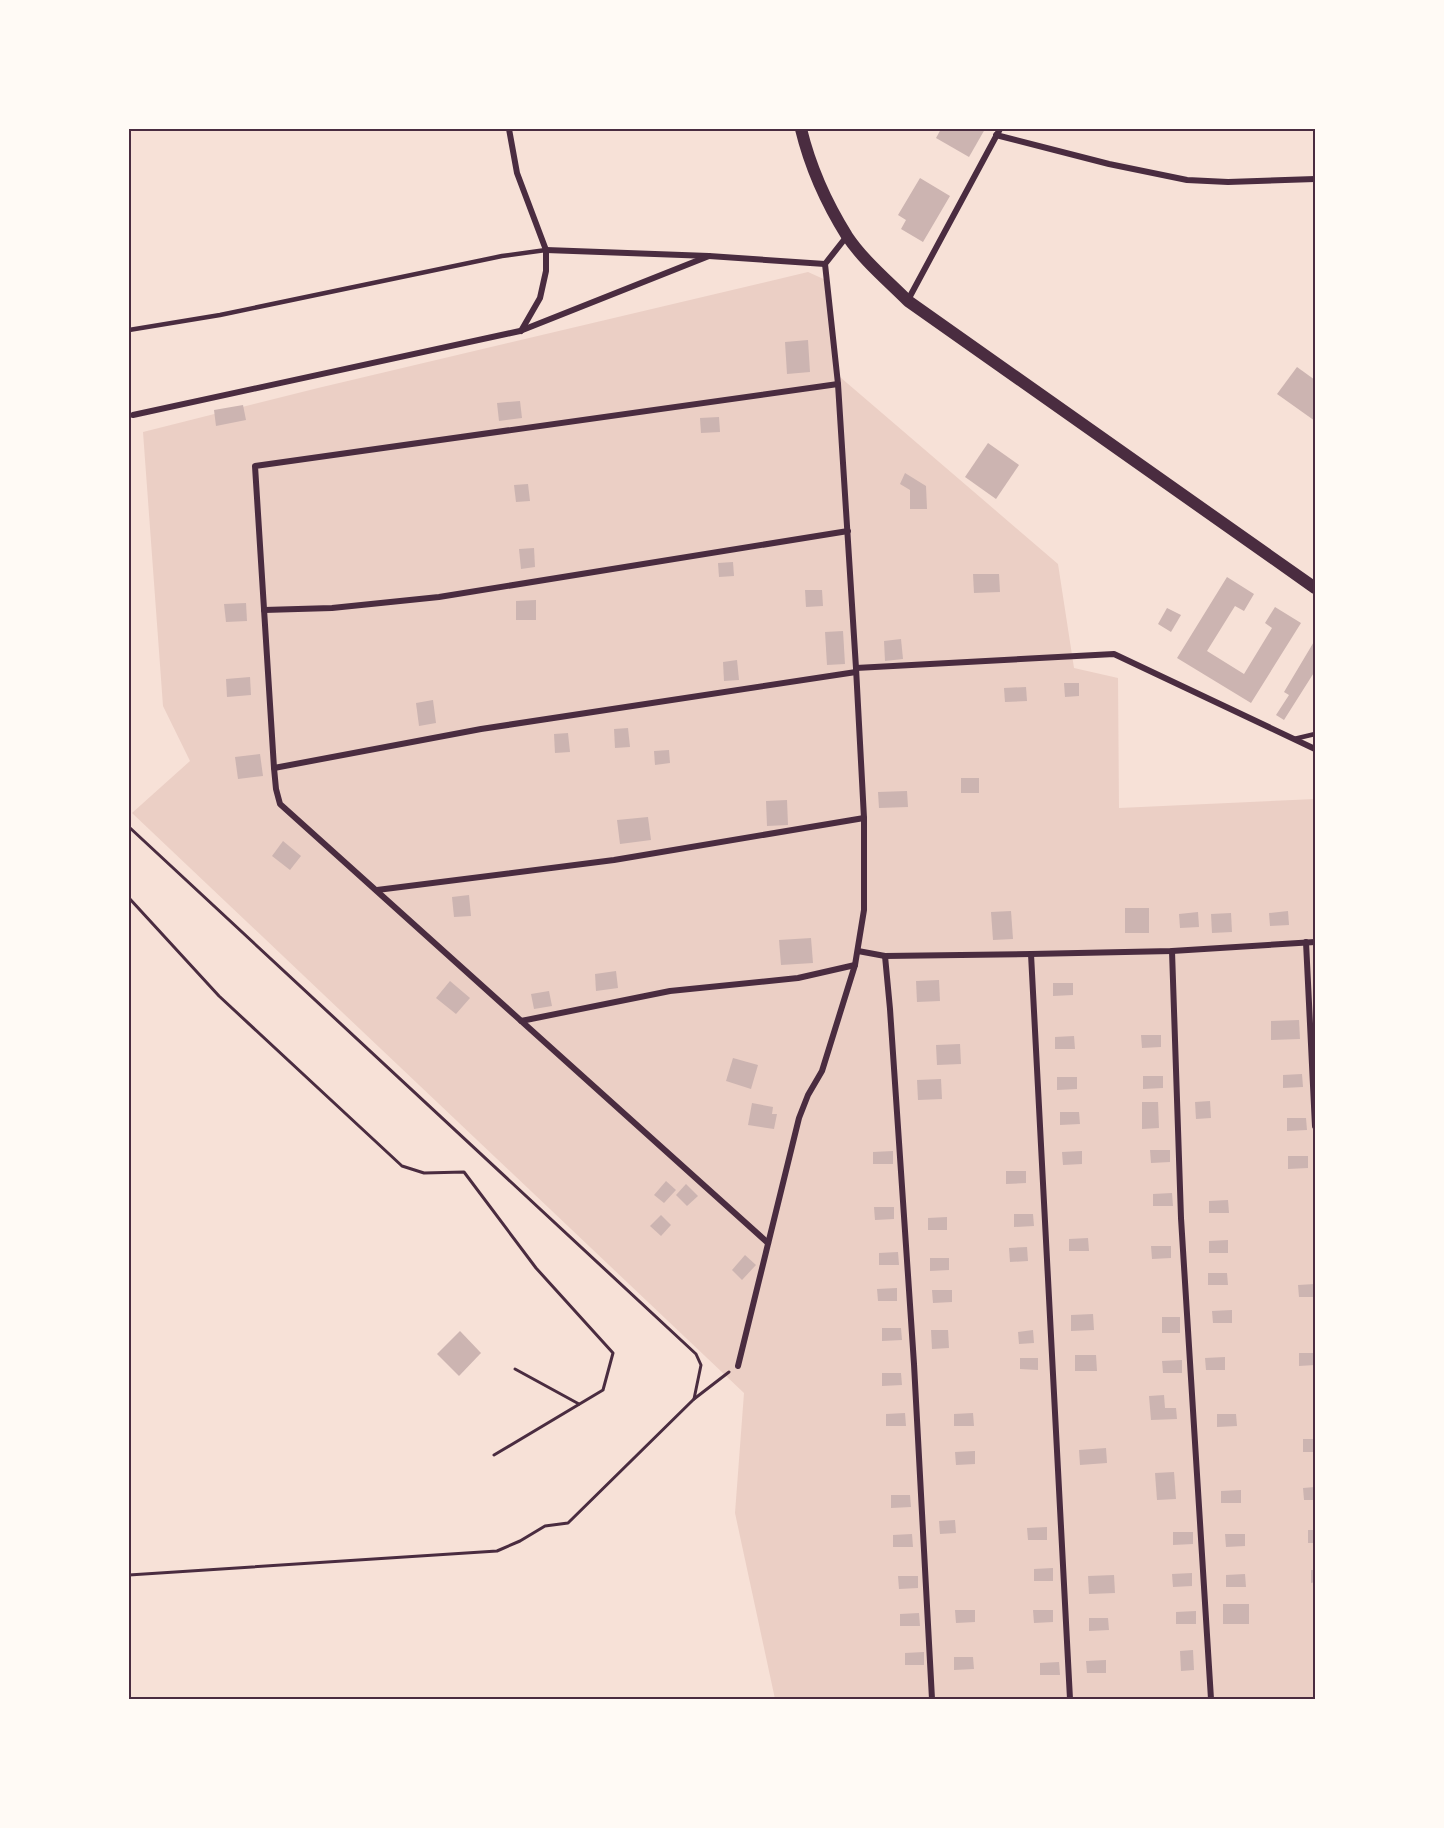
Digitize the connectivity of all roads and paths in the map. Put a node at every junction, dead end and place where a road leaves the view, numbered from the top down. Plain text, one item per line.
1 (509, 129) edge
2 (801, 129) edge
3 (998, 132) edge
4 (1315, 180) edge
5 (848, 236) junction
6 (546, 250) junction
7 (709, 255) junction
8 (825, 264) junction
9 (908, 301) junction
10 (129, 330) edge
11 (520, 331) junction
12 (838, 384) junction
13 (133, 415) dead end
14 (848, 531) junction
15 (1315, 588) edge
16 (264, 610) junction
17 (856, 670) junction
18 (1315, 734) edge
19 (1294, 739) junction
20 (1315, 749) edge
21 (274, 768) junction
22 (864, 818) junction
23 (129, 826) edge
24 (377, 890) junction
25 (129, 898) edge
26 (1306, 942) junction
27 (1315, 942) edge
28 (858, 951) junction
29 (1172, 951) junction
30 (1031, 954) junction
31 (885, 956) junction
32 (855, 965) junction
33 (521, 1021) junction
34 (1315, 1126) edge
35 (768, 1243) junction
36 (738, 1366) joint
37 (516, 1369) dead end
38 (694, 1399) junction
39 (579, 1404) junction
40 (494, 1455) dead end
41 (129, 1575) edge
42 (932, 1699) edge
43 (1070, 1699) edge
44 (1211, 1699) edge

1 - 6 street
2 - 5 main road
3 - 4 street
3 - 9 street
5 - 8 street
5 - 9 main road
6 - 7 street
6 - 10 lane
6 - 11 street
7 - 8 street
7 - 11 street
8 - 12 street
9 - 15 main road
11 - 13 street
12 - 14 street
12 - 16 street
14 - 16 street
14 - 17 street
16 - 21 street
17 - 19 street
17 - 21 street
17 - 22 street
18 - 19 lane
19 - 20 street
21 - 24 street
22 - 24 street
22 - 28 street
23 - 38 path
24 - 33 street
25 - 39 path
26 - 27 street
26 - 29 street
26 - 34 street
28 - 31 street
28 - 32 street
29 - 30 street
29 - 44 street
30 - 31 street
30 - 43 street
31 - 42 street
32 - 33 street
32 - 35 street
33 - 35 street
35 - 36 street
36 - 38 path
37 - 39 path
38 - 41 path
39 - 40 path

